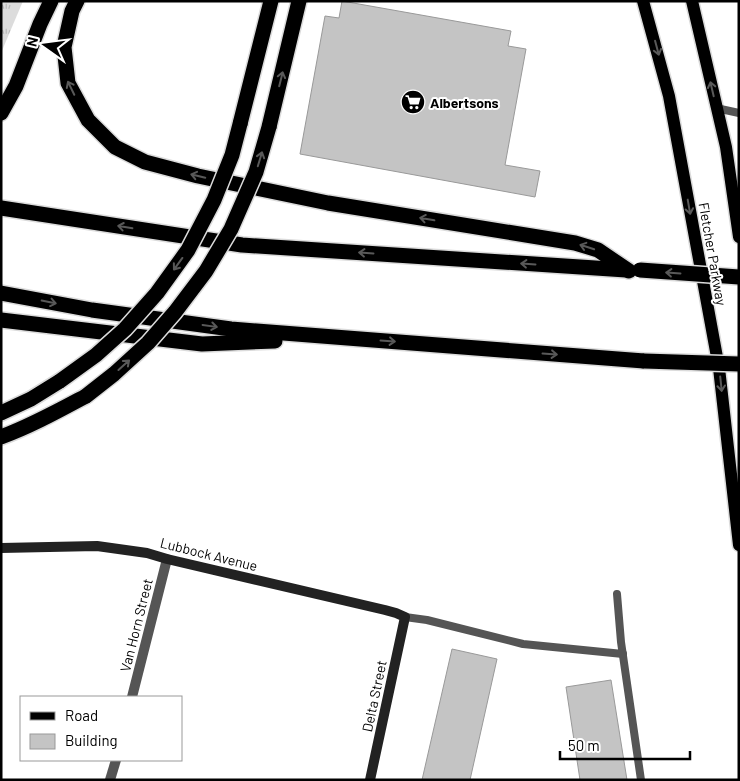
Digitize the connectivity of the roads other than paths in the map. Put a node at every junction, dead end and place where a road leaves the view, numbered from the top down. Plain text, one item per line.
1 (51, 1) edge
2 (77, 1) edge
3 (271, 1) edge
4 (300, 1) edge
5 (643, 1) edge
6 (692, 1) edge
7 (716, 108) junction
8 (1, 113) edge
9 (739, 113) edge
10 (1, 208) edge
11 (739, 237) edge
12 (634, 270) junction
13 (739, 277) edge
14 (1, 293) edge
15 (1, 320) edge
16 (339, 338) junction
17 (739, 364) edge
18 (1, 413) edge
19 (1, 437) edge
20 (739, 546) edge
21 (1, 548) edge
22 (167, 559) junction
23 (617, 594) dead end
24 (405, 617) junction
25 (623, 654) junction
26 (132, 696) edge
27 (116, 761) edge
28 (110, 780) edge
29 (370, 780) edge
30 (641, 780) edge

1 - 8 highway
12 -> 2 highway
3 -> 18 highway, bridge
19 -> 4 highway, bridge
5 -> 20 main road, Fletcher Parkway
7 -> 6 main road, Fletcher Parkway
7 - 9 lane
7 - 11 main road, Fletcher Parkway
12 -> 10 highway
13 -> 12 highway, bridge
14 -> 16 highway
15 - 16 highway
16 -> 17 highway, bridge
21 - 22 street, Lubbock Avenue
22 - 24 street, Lubbock Avenue
22 - 26 street, Van Horn Street
23 - 25 lane
24 - 25 lane
24 - 29 street, Delta Street
25 - 30 lane
27 - 28 street

